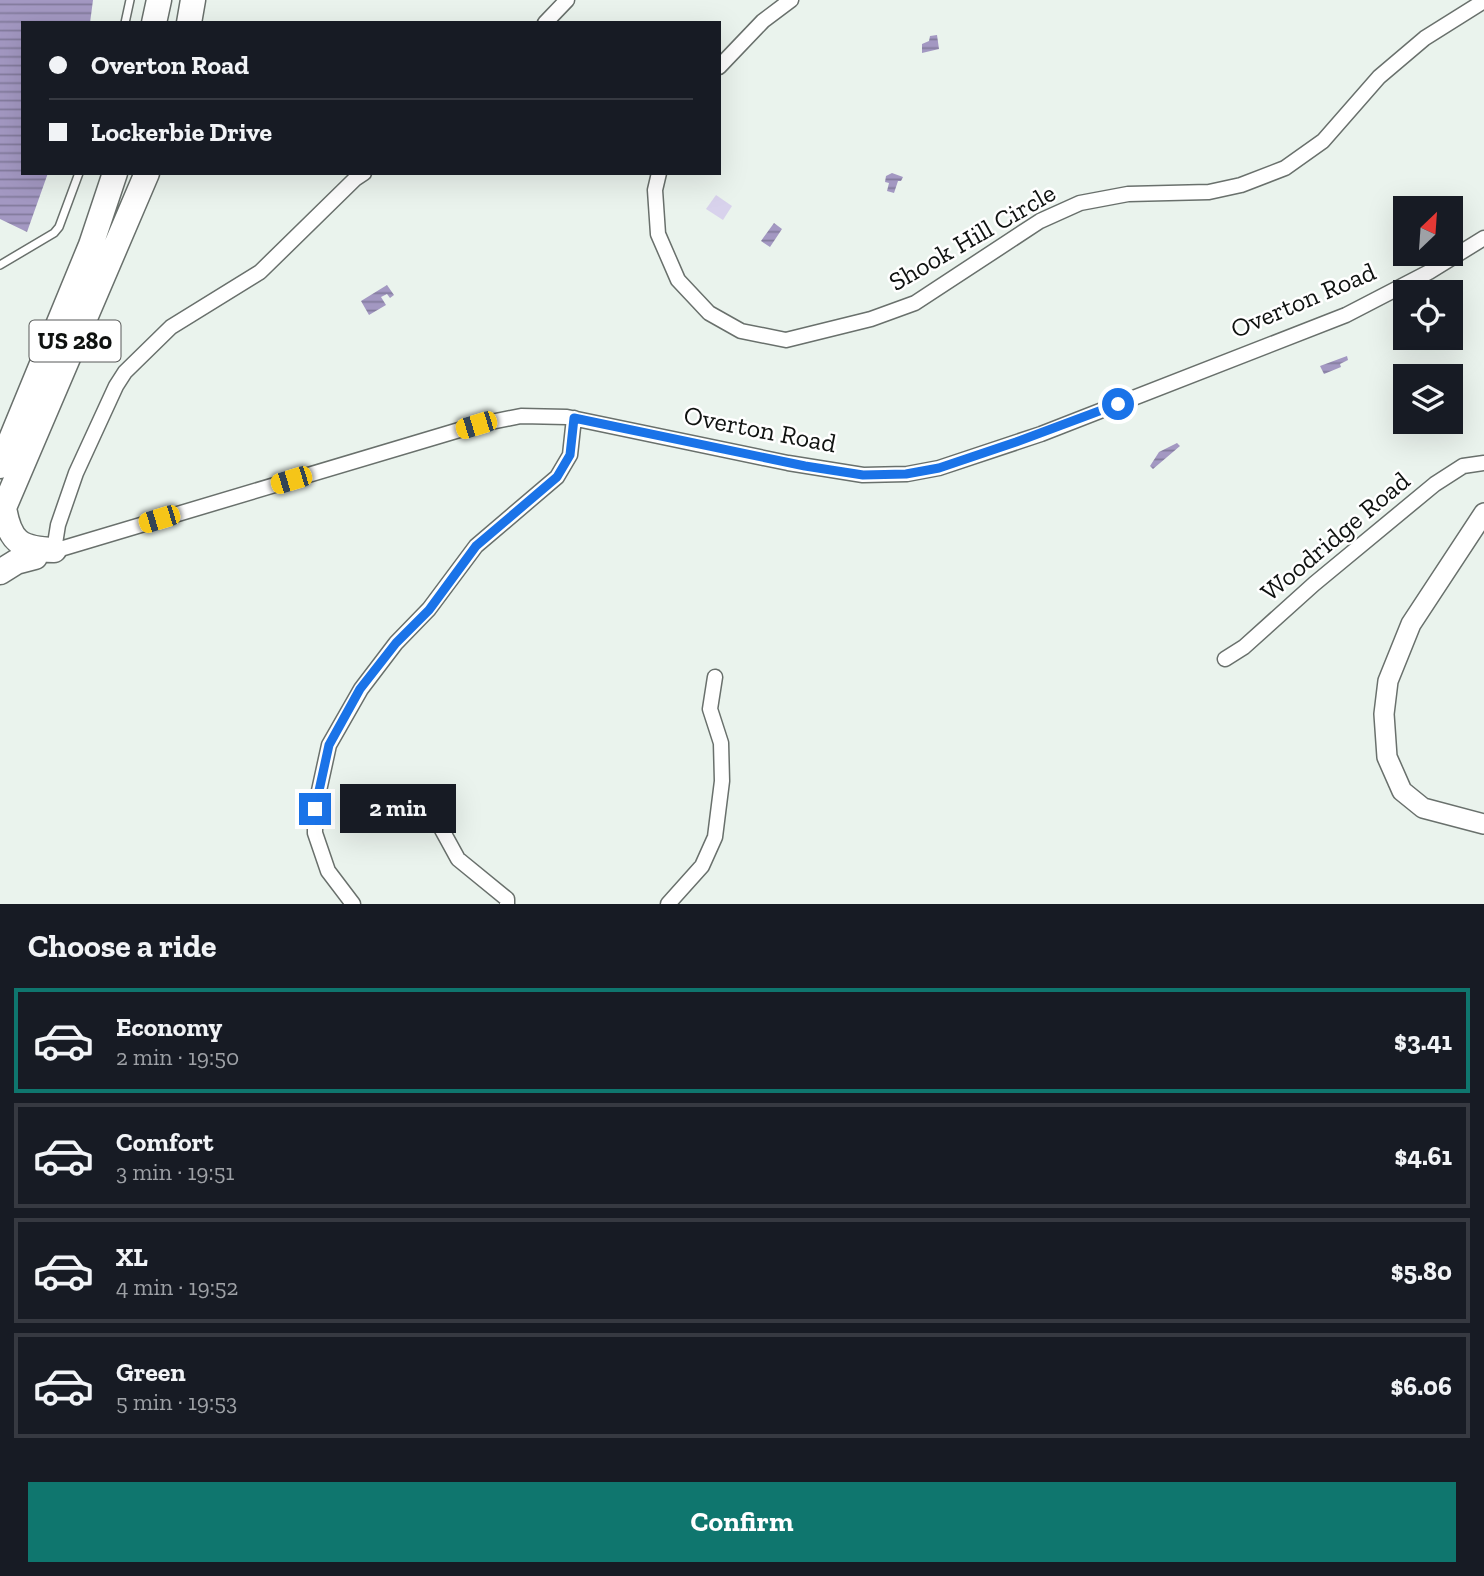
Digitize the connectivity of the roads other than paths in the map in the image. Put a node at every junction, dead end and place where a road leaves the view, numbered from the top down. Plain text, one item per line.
1 (131, 0) edge
2 (159, 0) edge
3 (193, 0) edge
4 (567, 0) edge
5 (792, 0) edge
6 (1484, 1) edge
7 (126, 21) edge
8 (154, 21) edge
9 (189, 21) edge
10 (547, 21) edge
11 (721, 65) edge
12 (78, 175) edge
13 (105, 175) edge
14 (114, 175) edge
15 (145, 175) edge
16 (360, 175) edge
17 (659, 175) edge
18 (1484, 239) edge
19 (0, 265) edge
20 (574, 418) junction
21 (0, 425) edge
22 (1484, 463) edge
23 (0, 466) edge
24 (1, 512) edge
25 (1484, 513) edge
26 (45, 553) junction
27 (0, 559) edge
28 (0, 572) edge
29 (1224, 659) dead end
30 (715, 677) dead end
31 (1484, 824) edge
32 (441, 828) dead end
33 (353, 904) edge
34 (508, 904) edge
35 (668, 904) edge

1 - 7 lane
2 - 8 highway
3 - 9 highway
4 - 10 street
5 - 11 street
6 - 17 street, Shook Hill Circle
12 - 19 lane
13 - 21 highway, US 280
14 - 23 highway
15 - 24 highway, US 280
16 - 26 street
18 - 20 street, Overton Road
20 - 26 street, Overton Road
20 - 33 street
22 - 29 street, Woodridge Road
24 - 26 highway
25 - 31 street
26 - 27 street, Overton Road
26 - 28 highway
30 - 35 street
32 - 34 street

